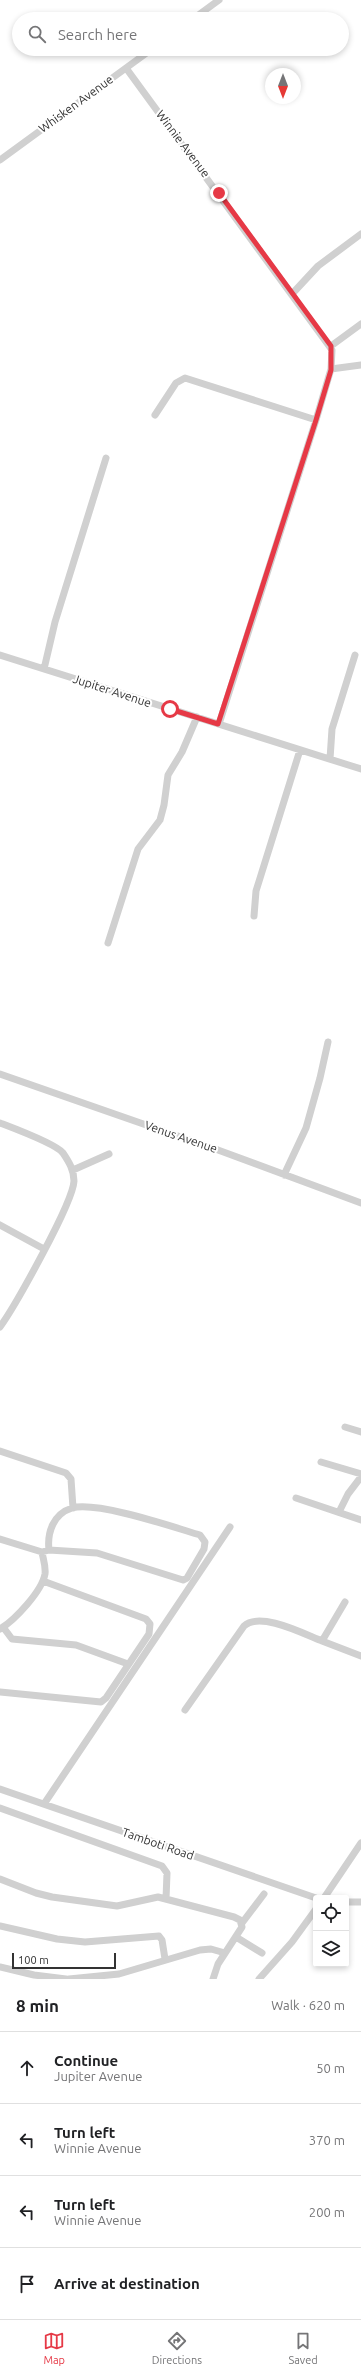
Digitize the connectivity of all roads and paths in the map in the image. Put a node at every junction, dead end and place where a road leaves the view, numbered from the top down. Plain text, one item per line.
1 (219, 0) edge
2 (203, 12) edge
3 (142, 56) edge
4 (126, 68) junction
5 (0, 160) edge
6 (361, 234) edge
7 (292, 294) junction
8 (361, 324) edge
9 (331, 346) junction
10 (361, 365) edge
11 (331, 370) junction
12 (155, 415) dead end
13 (316, 420) junction
14 (106, 458) dead end
15 (0, 655) edge
16 (356, 655) dead end
17 (44, 669) junction
18 (197, 717) junction
19 (218, 724) junction
20 (300, 750) junction
21 (330, 759) junction
22 (361, 769) edge
23 (254, 916) dead end
24 (108, 943) dead end
25 (328, 1042) dead end
26 (0, 1074) edge
27 (0, 1123) edge
28 (110, 1154) dead end
29 (73, 1170) junction
30 (284, 1175) junction
31 (361, 1203) edge
32 (0, 1225) edge
33 (44, 1249) junction
34 (0, 1327) edge
35 (345, 1427) dead end
36 (361, 1432) edge
37 (0, 1451) edge
38 (321, 1462) dead end
39 (361, 1474) edge
40 (361, 1478) edge
41 (296, 1498) dead end
42 (73, 1508) junction
43 (339, 1512) junction
44 (361, 1520) edge
45 (230, 1527) dead end
46 (0, 1539) edge
47 (45, 1551) junction
48 (43, 1582) junction
49 (345, 1602) dead end
50 (1, 1628) edge
51 (322, 1641) junction
52 (361, 1656) edge
53 (128, 1664) junction
54 (0, 1692) edge
55 (185, 1710) dead end
56 (0, 1789) edge
57 (44, 1804) junction
58 (0, 1808) edge
59 (361, 1843) edge
60 (0, 1879) edge
61 (264, 1894) dead end
62 (326, 1895) edge
63 (313, 1897) edge
64 (166, 1899) junction
65 (349, 1902) edge
66 (361, 1902) edge
67 (313, 1913) edge
68 (242, 1923) junction
69 (0, 1926) edge
70 (236, 1937) junction
71 (225, 1953) junction
72 (262, 1953) dead end
73 (165, 1959) junction
74 (0, 1967) edge
75 (25, 1976) edge
76 (68, 1979) edge
77 (213, 1979) edge
78 (259, 1979) edge

1 - 2 street
3 - 4 street, Whisken Avenue
4 - 5 street, Whisken Avenue
4 - 7 street, Winnie Avenue
6 - 7 street
7 - 9 street, Winnie Avenue
8 - 9 street
9 - 11 street
10 - 11 street
11 - 13 street
12 - 13 street
13 - 19 street
14 - 17 street
15 - 17 street, Jupiter Avenue
16 - 21 street
17 - 18 street, Jupiter Avenue
18 - 19 street, Jupiter Avenue
18 - 24 street
19 - 20 street, Jupiter Avenue
20 - 21 street, Jupiter Avenue
20 - 23 street
21 - 22 street, Jupiter Avenue
25 - 30 street
26 - 30 street, Venus Avenue
27 - 29 street
28 - 29 street
29 - 33 street
30 - 31 street, Venus Avenue
32 - 33 street
33 - 34 street
35 - 36 street
37 - 42 street
38 - 39 street
40 - 43 street
41 - 43 street
42 - 47 street
42 - 47 street
43 - 44 street
45 - 57 street
46 - 47 street
47 - 48 street
48 - 50 street
48 - 53 street
49 - 51 street
50 - 53 street
51 - 52 street
51 - 55 street
53 - 54 street
56 - 57 street, Tamboti Road
57 - 63 street, Tamboti Road
58 - 64 street
59 - 62 street
60 - 64 street
61 - 68 street
64 - 68 street
65 - 66 street
67 - 78 street
68 - 70 street
69 - 73 street
70 - 71 street
70 - 72 street
71 - 73 street
71 - 77 street
73 - 76 street
74 - 75 street
75 - 76 street

